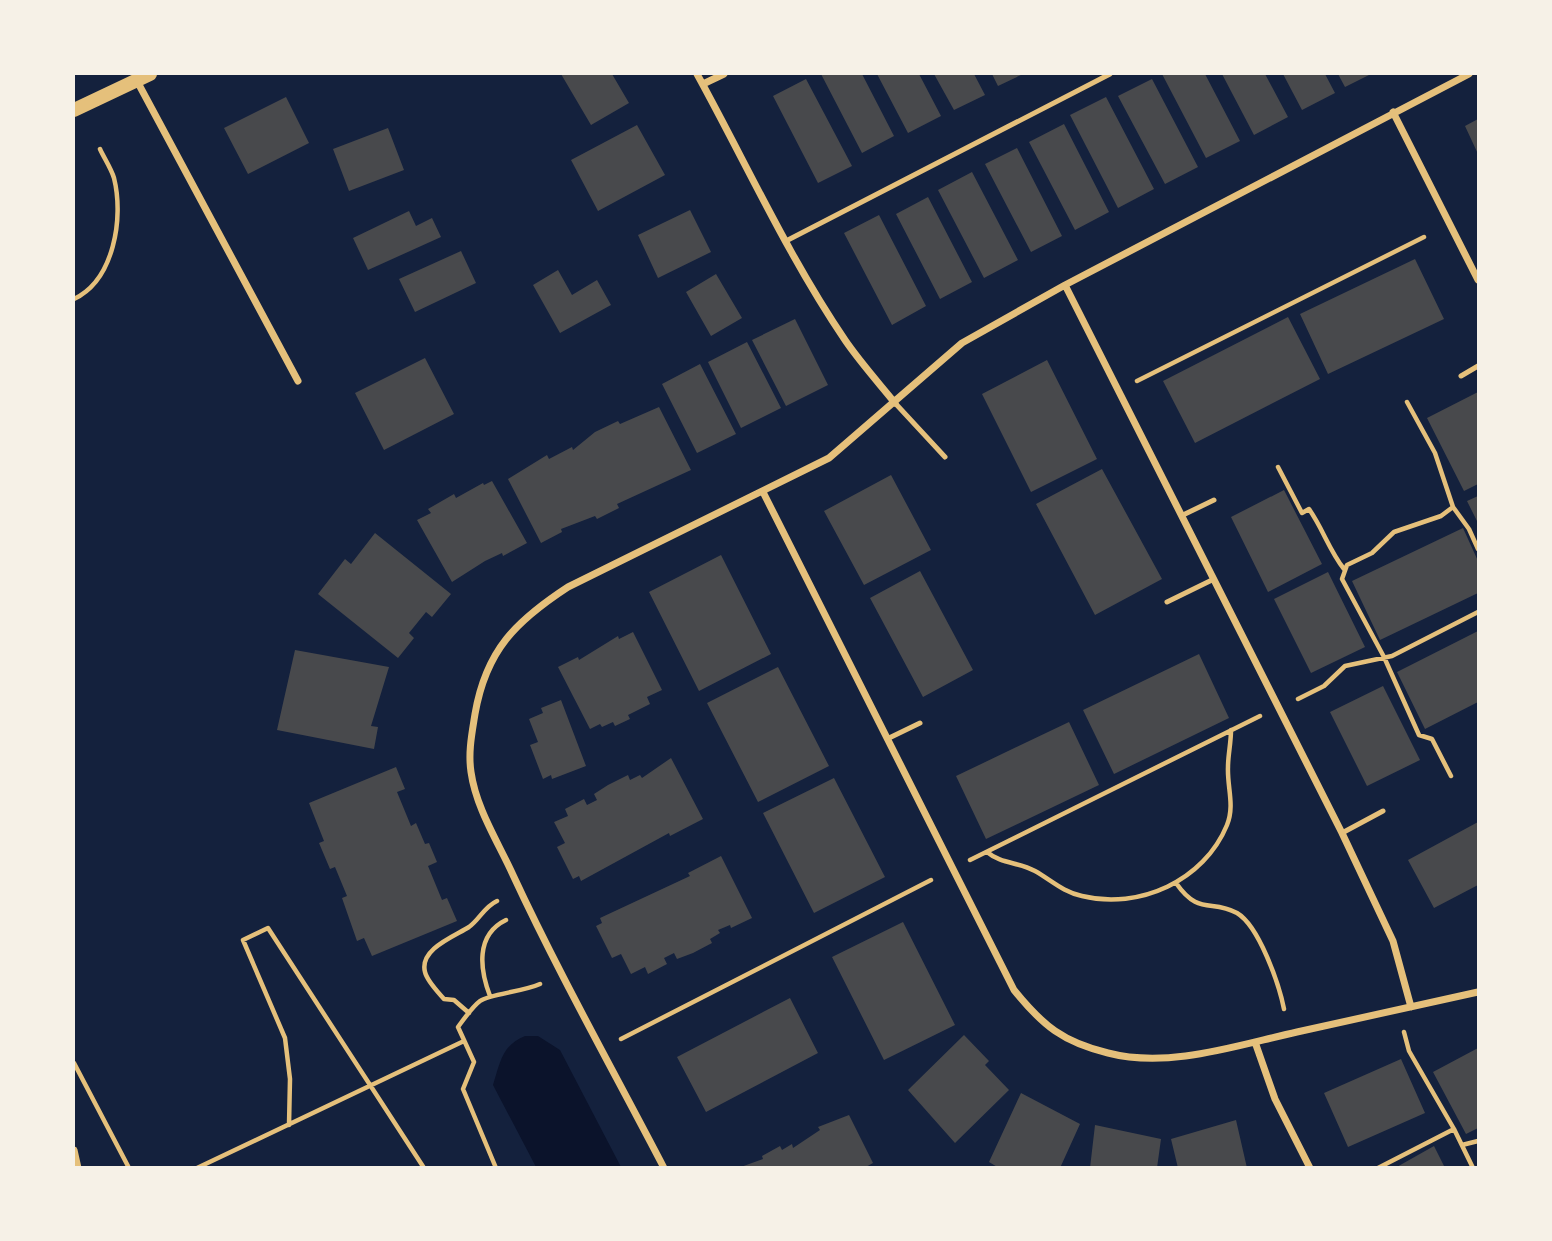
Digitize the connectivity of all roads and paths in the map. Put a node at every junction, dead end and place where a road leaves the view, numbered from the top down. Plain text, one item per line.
1 (698, 74) edge
2 (724, 74) edge
3 (1110, 74) edge
4 (1469, 74) edge
5 (144, 77) edge
6 (703, 84) junction
7 (74, 110) edge
8 (1393, 112) junction
9 (100, 149) dead end
10 (1424, 237) dead end
11 (786, 241) junction
12 (1479, 280) edge
13 (1065, 285) junction
14 (74, 299) edge
15 (1479, 366) edge
16 (1461, 376) dead end
17 (298, 381) dead end
18 (1137, 381) dead end
19 (1407, 402) dead end
20 (895, 403) junction
21 (945, 457) dead end
22 (1278, 467) dead end
23 (763, 492) junction
24 (1214, 500) dead end
25 (1453, 507) junction
26 (1183, 515) junction
27 (1479, 549) edge
28 (1344, 569) junction
29 (1214, 579) junction
30 (1167, 602) dead end
31 (1479, 612) edge
32 (1384, 657) junction
33 (1298, 699) dead end
34 (1263, 714) dead end
35 (920, 723) dead end
36 (1231, 730) junction
37 (887, 739) junction
38 (1451, 776) dead end
39 (1382, 811) dead end
40 (1342, 832) junction
41 (987, 852) junction
42 (969, 860) dead end
43 (931, 880) dead end
44 (1176, 883) junction
45 (497, 901) dead end
46 (506, 920) dead end
47 (540, 984) dead end
48 (1479, 992) edge
49 (490, 996) junction
50 (1411, 1007) junction
51 (1284, 1009) dead end
52 (470, 1013) junction
53 (1404, 1032) dead end
54 (621, 1040) dead end
55 (464, 1041) junction
56 (1255, 1041) junction
57 (74, 1063) edge
58 (370, 1086) junction
59 (289, 1125) junction
60 (1454, 1129) junction
61 (1479, 1141) edge
62 (1462, 1145) junction
63 (74, 1150) edge
64 (78, 1167) edge
65 (130, 1167) edge
66 (197, 1167) edge
67 (424, 1167) edge
68 (496, 1167) edge
69 (663, 1167) edge
70 (1310, 1167) edge
71 (1378, 1167) edge
72 (1473, 1167) edge

1 - 6 street
2 - 6 street
3 - 11 lane
4 - 8 street
5 - 7 main road
5 - 17 street
6 - 11 street
8 - 12 street
8 - 13 street
9 - 14 path
10 - 18 path
11 - 20 street
13 - 20 street
13 - 26 street
15 - 16 lane
19 - 25 path
20 - 21 lane
20 - 23 street
22 - 28 path
23 - 37 street
23 - 69 street
24 - 26 lane
25 - 27 path
25 - 28 path
26 - 29 street
28 - 32 path
29 - 30 lane
29 - 40 street
31 - 32 path
32 - 33 path
32 - 38 path
34 - 36 path
35 - 37 lane
36 - 41 path
36 - 44 path
37 - 56 street
39 - 40 lane
40 - 50 street
41 - 42 path
41 - 44 path
43 - 54 path
44 - 51 path
45 - 52 path
46 - 49 path
47 - 49 path
48 - 50 street
49 - 52 path
50 - 56 street
52 - 55 path
53 - 60 path
55 - 58 path
55 - 68 path
56 - 70 street
57 - 65 path
58 - 59 path
58 - 59 path
58 - 67 path
59 - 66 path
60 - 62 path
60 - 71 path
61 - 62 path
62 - 72 path
63 - 64 street

